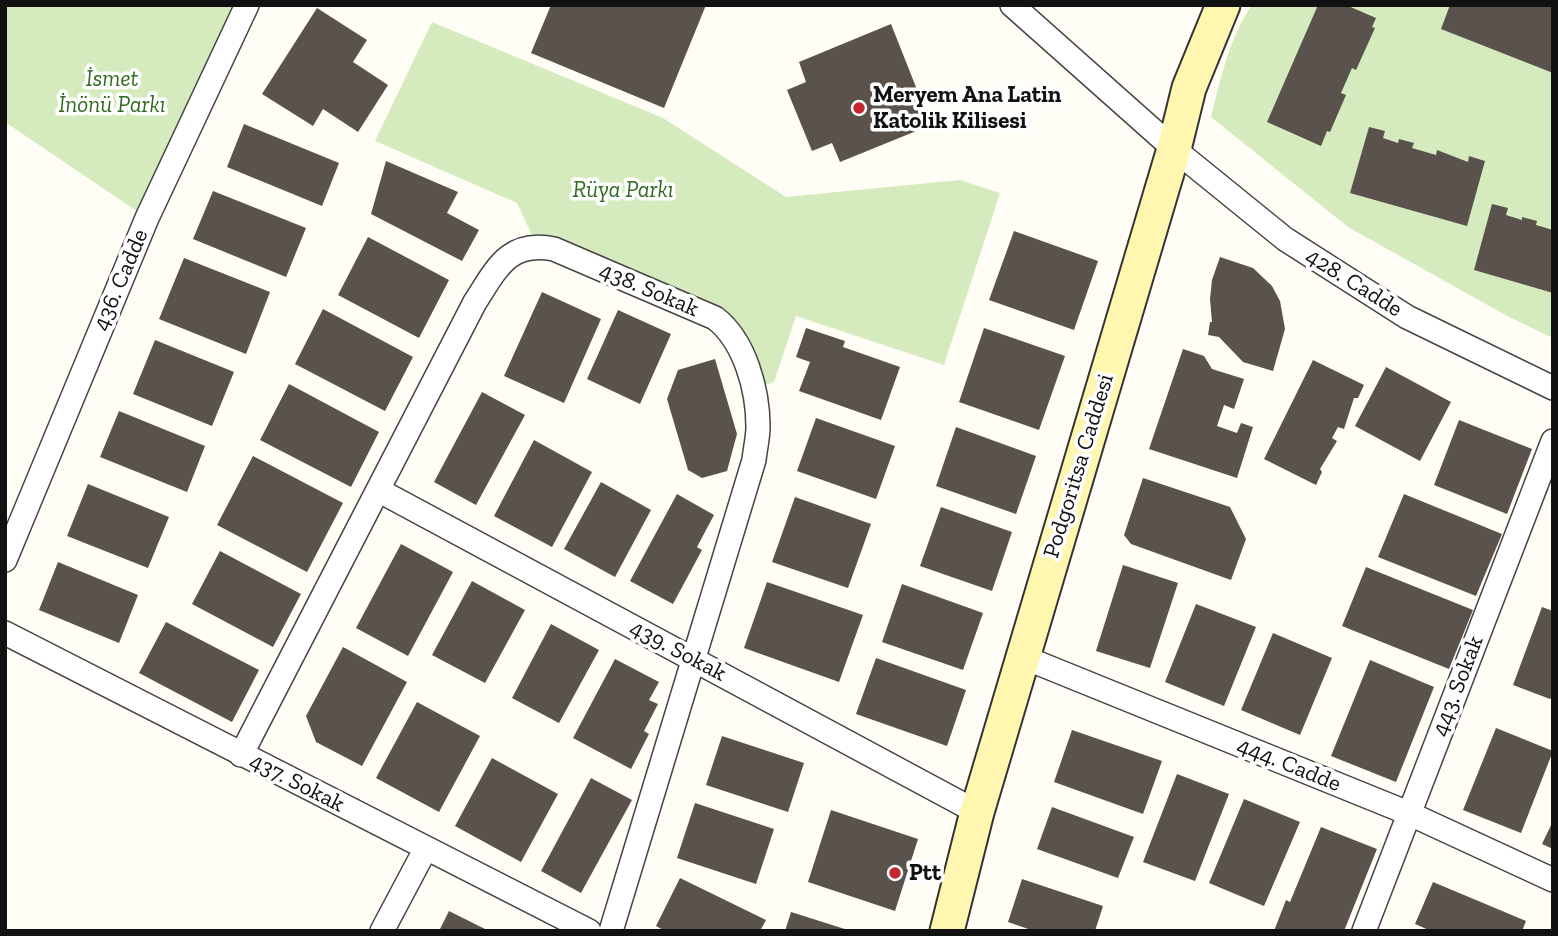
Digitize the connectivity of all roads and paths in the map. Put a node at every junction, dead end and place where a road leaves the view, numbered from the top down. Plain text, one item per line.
1 (247, 5) edge
2 (1012, 5) edge
3 (1223, 5) edge
4 (1174, 149) junction
5 (1553, 388) edge
6 (1553, 441) edge
7 (378, 490) junction
8 (5, 560) edge
9 (5, 633) edge
10 (1023, 656) junction
11 (694, 659) junction
12 (242, 755) junction
13 (977, 812) junction
14 (1408, 813) junction
15 (426, 848) junction
16 (1553, 880) edge
17 (383, 931) edge
18 (589, 931) edge
19 (611, 931) edge
20 (947, 931) edge
21 (1364, 931) edge

1 - 8 street, 436. Cadde
2 - 4 street, 428. Cadde
3 - 4 main road, Podgoritsa Caddesi
4 - 5 street, 428. Cadde
4 - 10 main road, Podgoritsa Caddesi
6 - 14 street, 443. Sokak
7 - 11 street, 439. Sokak
7 - 11 street, 438. Sokak
7 - 12 street, 438. Sokak
9 - 12 street, 437. Sokak
10 - 13 main road, Podgoritsa Caddesi
10 - 14 street, 444. Cadde
11 - 13 street, 439. Sokak
11 - 19 street, 438. Sokak
12 - 15 street, 437. Sokak
13 - 20 main road, Podgoritsa Caddesi
14 - 16 street, 444. Cadde
14 - 21 street, 443. Sokak
15 - 17 street
15 - 18 street, 437. Sokak

